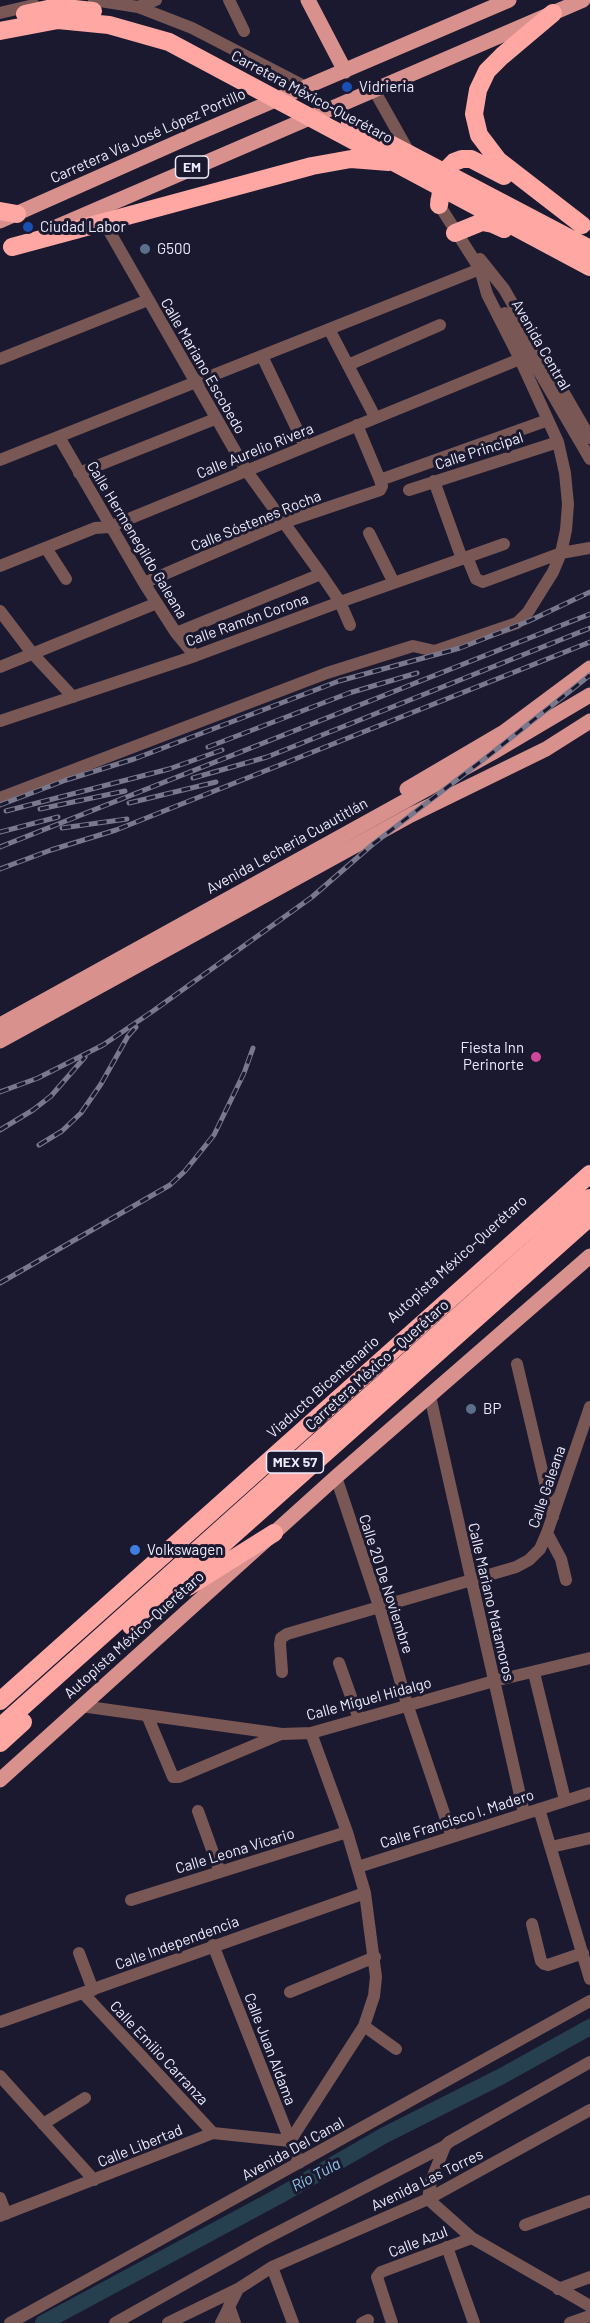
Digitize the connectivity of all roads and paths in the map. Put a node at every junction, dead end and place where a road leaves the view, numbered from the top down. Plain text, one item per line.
1 (57, 0) edge
2 (156, 0) edge
3 (230, 0) edge
4 (308, 0) edge
5 (509, 0) edge
6 (582, 0) edge
7 (138, 7) junction
8 (87, 8) edge
9 (0, 13) edge
10 (553, 13) junction
11 (0, 19) edge
12 (123, 22) junction
13 (0, 31) edge
14 (244, 31) dead end
15 (345, 71) junction
16 (306, 87) junction
17 (374, 90) junction
18 (274, 101) junction
19 (403, 165) junction
20 (428, 187) junction
21 (439, 205) junction
22 (9, 212) edge
23 (0, 221) edge
24 (586, 228) edge
25 (108, 229) junction
26 (76, 230) junction
27 (460, 240) junction
28 (6, 249) edge
29 (590, 249) edge
30 (590, 267) edge
31 (480, 269) junction
32 (590, 276) edge
33 (148, 300) junction
34 (441, 325) dead end
35 (329, 329) junction
36 (262, 356) junction
37 (0, 359) edge
38 (520, 359) junction
39 (348, 365) junction
40 (194, 383) junction
41 (375, 417) junction
42 (215, 419) junction
43 (548, 420) junction
44 (357, 425) junction
45 (59, 437) junction
46 (590, 438) edge
47 (558, 442) junction
48 (305, 446) junction
49 (590, 459) edge
50 (0, 460) edge
51 (246, 470) junction
52 (79, 473) junction
53 (434, 481) junction
54 (381, 484) junction
55 (409, 490) dead end
56 (285, 522) junction
57 (109, 527) junction
58 (369, 533) dead end
59 (504, 544) dead end
60 (46, 548) junction
61 (590, 548) edge
62 (561, 553) junction
63 (464, 558) junction
64 (0, 566) edge
65 (321, 574) junction
66 (66, 579) dead end
67 (394, 583) junction
68 (144, 584) junction
69 (340, 602) junction
70 (156, 603) junction
71 (0, 611) edge
72 (350, 626) dead end
73 (176, 633) junction
74 (32, 654) junction
75 (195, 656) junction
76 (0, 667) edge
77 (590, 668) edge
78 (590, 695) edge
79 (73, 697) junction
80 (0, 721) edge
81 (590, 721) edge
82 (0, 798) edge
83 (363, 824) junction
84 (0, 1025) edge
85 (0, 1041) edge
86 (590, 1164) edge
87 (590, 1174) edge
88 (590, 1188) edge
89 (590, 1198) edge
90 (590, 1217) edge
91 (590, 1256) edge
92 (472, 1270) junction
93 (517, 1364) dead end
94 (430, 1396) junction
95 (325, 1406) junction
96 (590, 1407) edge
97 (336, 1477) junction
98 (553, 1517) junction
99 (274, 1533) junction
100 (547, 1533) junction
101 (207, 1541) junction
102 (471, 1580) junction
103 (566, 1580) dead end
104 (379, 1606) junction
105 (146, 1613) junction
106 (590, 1658) edge
107 (339, 1663) dead end
108 (282, 1672) dead end
109 (534, 1673) junction
110 (494, 1681) junction
111 (0, 1692) edge
112 (0, 1701) edge
113 (407, 1704) junction
114 (81, 1706) junction
115 (147, 1715) junction
116 (359, 1719) junction
117 (0, 1726) edge
118 (311, 1733) junction
119 (282, 1734) junction
120 (0, 1743) edge
121 (0, 1780) edge
122 (590, 1793) edge
123 (565, 1800) junction
124 (539, 1809) junction
125 (198, 1811) dead end
126 (524, 1813) junction
127 (347, 1832) junction
128 (452, 1836) junction
129 (590, 1838) edge
130 (550, 1847) junction
131 (358, 1867) junction
132 (219, 1872) junction
133 (365, 1893) junction
134 (131, 1900) dead end
135 (531, 1924) dead end
136 (213, 1946) junction
137 (79, 1953) dead end
138 (583, 1953) junction
139 (375, 1957) junction
140 (590, 1980) edge
141 (88, 1991) junction
142 (290, 1992) dead end
143 (590, 2001) edge
144 (0, 2022) edge
145 (364, 2026) junction
146 (396, 2049) dead end
147 (590, 2062) edge
148 (0, 2076) edge
149 (85, 2098) dead end
150 (590, 2110) edge
151 (43, 2124) junction
152 (213, 2133) junction
153 (290, 2141) junction
154 (445, 2146) junction
155 (299, 2163) junction
156 (94, 2180) junction
157 (0, 2198) edge
158 (428, 2199) junction
159 (590, 2201) edge
160 (3, 2215) edge
161 (525, 2225) dead end
162 (472, 2238) junction
163 (447, 2247) junction
164 (272, 2267) junction
165 (590, 2277) edge
166 (238, 2289) junction
167 (558, 2289) junction
168 (229, 2306) junction
169 (590, 2306) edge
170 (590, 2316) edge
171 (10, 2323) edge
172 (115, 2323) edge
173 (168, 2323) edge
174 (221, 2323) edge
175 (235, 2323) edge
176 (293, 2323) edge
177 (392, 2323) edge
178 (474, 2323) edge
179 (570, 2323) edge

1 - 9 street
2 - 7 street
3 - 14 street
4 - 15 main road
5 - 15 main road, Carretera Vía José López Portillo / EM
6 - 10 main road, EM
7 - 8 street
7 - 16 street
8 - 11 highway, Carretera México-Querétaro
8 - 12 highway, Carretera México-Querétaro
8 - 13 highway, Carretera México-Querétaro
8 - 18 street
10 - 17 main road, EM
10 - 24 highway
12 - 19 highway, Carretera México-Querétaro
12 - 29 highway, Carretera México-Querétaro
15 - 16 main road, Carretera Vía José López Portillo / EM
16 - 18 main road, Carretera Vía José López Portillo / EM
17 - 20 street, Avenida Central
17 - 28 main road, EM
18 - 22 main road, Carretera Vía José López Portillo / EM
19 - 26 highway
19 - 30 highway, Carretera México-Querétaro
20 - 21 street, Avenida Central
20 - 25 street
21 - 24 highway
21 - 27 street, Avenida Central
22 - 23 main road, Carretera Vía José López Portillo / EM
25 - 26 street
25 - 33 street, Calle Mariano Escobedo
26 - 28 highway
27 - 31 street, Avenida Central
27 - 32 highway
27 - 46 street, Avenida Central
31 - 35 street
31 - 38 street
31 - 49 street, Avenida Central
33 - 37 street
33 - 40 street, Calle Mariano Escobedo
34 - 39 street
35 - 36 street
35 - 39 street
36 - 40 street
36 - 48 street
38 - 41 street, Calle Aurelio Rivera
38 - 43 street
39 - 41 street
40 - 42 street, Calle Mariano Escobedo
40 - 45 street
41 - 44 street, Calle Aurelio Rivera
42 - 51 street, Calle Mariano Escobedo
42 - 52 street
43 - 47 street
43 - 54 street, Calle Sóstenes Rocha
44 - 48 street, Calle Aurelio Rivera
44 - 54 street
45 - 50 street
45 - 52 street, Calle Hermenegildo Galeana
47 - 53 street, Calle Principal
47 - 62 street
48 - 51 street, Calle Aurelio Rivera
51 - 56 street, Calle Mariano Escobedo
51 - 57 street, Calle Aurelio Rivera
52 - 57 street, Calle Hermenegildo Galeana
53 - 55 street, Calle Principal
53 - 63 street
54 - 56 street, Calle Sóstenes Rocha
56 - 65 street, Calle Mariano Escobedo
56 - 68 street, Calle Sóstenes Rocha
57 - 60 street, Calle Aurelio Rivera
57 - 68 street, Calle Hermenegildo Galeana
58 - 67 street
59 - 63 street, Calle Ramón Corona
60 - 64 street, Calle Aurelio Rivera
60 - 66 street
61 - 62 street
62 - 63 street
62 - 82 street
63 - 67 street, Calle Ramón Corona
65 - 69 street, Calle Mariano Escobedo
65 - 73 street
67 - 69 street, Calle Ramón Corona
68 - 70 street, Calle Hermenegildo Galeana
69 - 72 street, Calle Mariano Escobedo
69 - 75 street, Calle Ramón Corona
70 - 73 street, Calle Hermenegildo Galeana
70 - 74 street
71 - 74 street
73 - 75 street, Calle Hermenegildo Galeana
74 - 76 street
74 - 79 street
75 - 79 street, Calle Ramón Corona
77 - 83 main road
78 - 83 main road, Avenida Lecheria Cuautitlán
79 - 80 street, Calle Ramón Corona
81 - 85 main road
83 - 84 main road, Avenida Lecheria Cuautitlán
86 - 92 main road, Autopista México-Querétaro
87 - 95 highway, Viaducto Bicentenario
88 - 92 highway
89 - 101 highway, Carretera México - Querétaro / MEX 57
90 - 105 highway, Carretera México - Querétaro / MEX 57
91 - 94 main road, Autopista México-Querétaro
92 - 95 main road, Autopista México-Querétaro
93 - 98 street
94 - 97 main road, Autopista México-Querétaro
94 - 102 street, Calle Mariano Matamoros
95 - 101 highway
95 - 111 main road, Autopista México-Querétaro
95 - 112 highway, Viaducto Bicentenario
96 - 98 street, Calle Galeana
97 - 99 main road, Autopista México-Querétaro
97 - 104 street, Calle 20 De Noviembre
98 - 100 street, Calle Galeana
99 - 105 highway
99 - 114 main road, Autopista México-Querétaro
100 - 102 street, Calle Galeana
100 - 103 street
101 - 117 highway, Carretera México - Querétaro / MEX 57
102 - 104 street, Calle Galeana
102 - 110 street, Calle Mariano Matamoros
104 - 108 street, Calle Galeana
104 - 113 street, Calle 20 De Noviembre
105 - 120 highway, Carretera México - Querétaro / MEX 57
106 - 109 street, Calle Miguel Hidalgo
107 - 116 street
109 - 110 street, Calle Miguel Hidalgo
109 - 123 street
110 - 113 street, Calle Miguel Hidalgo
110 - 126 street, Calle Mariano Matamoros
113 - 116 street, Calle Miguel Hidalgo
113 - 128 street, Calle 20 De Noviembre
114 - 115 street, Calle Miguel Hidalgo
114 - 121 main road, Autopista México-Querétaro
115 - 119 street, Calle Miguel Hidalgo
115 - 119 street
116 - 118 street, Calle Miguel Hidalgo
118 - 119 street, Calle Miguel Hidalgo
118 - 127 street
122 - 123 street, Calle Francisco I. Madero
123 - 124 street, Calle Francisco I. Madero
124 - 126 street, Calle Francisco I. Madero
124 - 130 street
125 - 132 street
126 - 128 street, Calle Francisco I. Madero
127 - 131 street
127 - 132 street, Calle Leona Vicario
128 - 131 street, Calle Francisco I. Madero
129 - 130 street
130 - 138 street
131 - 133 street
132 - 134 street, Calle Leona Vicario
133 - 136 street, Calle Independencia
133 - 139 street
135 - 138 street
136 - 141 street, Calle Independencia
136 - 153 street, Calle Juan Aldama
137 - 141 street, Calle Emilio Carranza
138 - 140 street
139 - 142 street
139 - 145 street
141 - 144 street, Calle Independencia
141 - 152 street, Calle Emilio Carranza
143 - 155 street, Avenida Del Canal
145 - 146 street
145 - 153 street
147 - 154 street
148 - 151 street
149 - 151 street
150 - 158 street, Avenida Las Torres
151 - 156 street
152 - 153 street, Calle Libertad
152 - 156 street, Calle Libertad
153 - 155 street, Calle Juan Aldama
154 - 158 street
154 - 172 street
155 - 171 street, Avenida Del Canal
156 - 160 street, Calle Libertad
157 - 160 street
158 - 162 street
158 - 164 street, Avenida Las Torres
159 - 161 street
162 - 163 street, Calle Azul
162 - 167 street
163 - 177 street, Calle Azul
163 - 178 street
164 - 166 street, Avenida Las Torres
164 - 176 street
165 - 167 street
166 - 168 street
166 - 173 street, Avenida Las Torres
167 - 169 street
168 - 174 street
168 - 175 street
170 - 179 street

